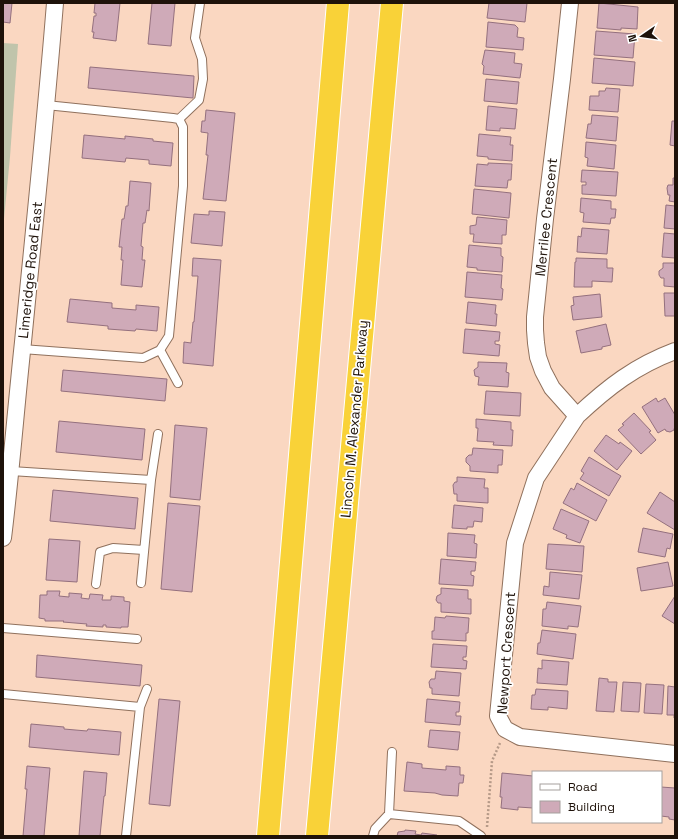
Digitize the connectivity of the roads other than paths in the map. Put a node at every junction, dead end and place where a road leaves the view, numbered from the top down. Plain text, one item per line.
1 (55, 3) edge
2 (200, 3) edge
3 (392, 3) edge
4 (570, 3) edge
5 (336, 9) edge
6 (46, 105) junction
7 (179, 119) junction
8 (22, 349) junction
9 (160, 350) junction
10 (675, 351) edge
11 (178, 383) dead end
12 (576, 417) junction
13 (9, 418) edge
14 (158, 434) dead end
15 (11, 471) junction
16 (151, 480) junction
17 (3, 538) edge
18 (144, 550) junction
19 (140, 583) dead end
20 (96, 584) dead end
21 (3, 628) edge
22 (137, 639) dead end
23 (147, 689) dead end
24 (3, 694) edge
25 (140, 707) junction
26 (392, 752) dead end
27 (675, 754) edge
28 (389, 814) junction
29 (126, 836) edge
30 (268, 836) edge
31 (317, 836) edge
32 (373, 836) edge
33 (481, 836) edge

1 - 6 street, Limeridge Road East
2 - 7 lane
3 - 31 highway, Lincoln M. Alexander Parkway
4 - 12 street, Merrilee Crescent
5 - 30 highway
6 - 7 lane
6 - 8 street, Limeridge Road East
7 - 9 lane
8 - 9 lane
8 - 13 street, Limeridge Road East
9 - 11 lane
10 - 12 street, Newport Crescent
12 - 27 street, Newport Crescent
13 - 15 street, Limeridge Road East
14 - 16 lane
15 - 16 lane
15 - 17 street, Limeridge Road East
16 - 18 lane
18 - 19 lane
18 - 20 lane
21 - 22 lane
23 - 25 lane
24 - 25 lane
25 - 29 lane
26 - 28 lane
28 - 32 lane
28 - 33 lane

